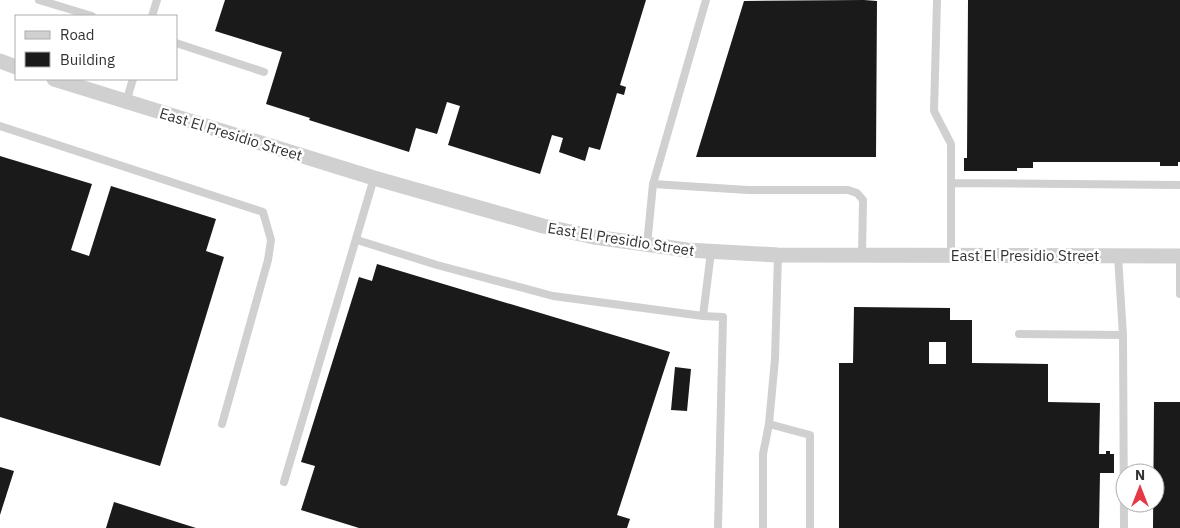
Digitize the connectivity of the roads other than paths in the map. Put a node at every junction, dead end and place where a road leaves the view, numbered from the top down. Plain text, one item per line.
1 (38, 0) edge
2 (158, 0) edge
3 (706, 0) edge
4 (937, 0) edge
5 (89, 15) edge
6 (152, 15) edge
7 (178, 44) edge
8 (0, 62) edge
9 (15, 67) edge
10 (264, 72) dead end
11 (57, 80) edge
12 (133, 80) edge
13 (126, 102) junction
14 (0, 126) edge
15 (374, 178) junction
16 (951, 183) junction
17 (653, 184) junction
18 (1180, 185) edge
19 (357, 240) junction
20 (647, 246) junction
21 (711, 252) junction
22 (778, 254) junction
23 (862, 255) junction
24 (951, 255) junction
25 (1118, 256) junction
26 (1180, 256) edge
27 (1180, 294) edge
28 (703, 316) junction
29 (1019, 334) dead end
30 (1123, 335) junction
31 (222, 424) dead end
32 (769, 424) junction
33 (284, 482) dead end
34 (718, 528) edge
35 (763, 528) edge
36 (810, 528) edge
37 (1124, 528) edge

1 - 5 lane
2 - 6 lane
3 - 17 lane
4 - 16 lane
7 - 10 lane
8 - 9 street
11 - 13 street, East El Presidio Street
12 - 13 lane
13 - 15 street, East El Presidio Street
14 - 31 lane
15 - 19 lane
15 - 20 street, East El Presidio Street
16 - 18 lane
16 - 24 lane
17 - 20 lane
17 - 23 lane
19 - 28 lane
19 - 33 lane
20 - 21 street, East El Presidio Street
21 - 22 street, East El Presidio Street
21 - 28 lane
22 - 23 street, East El Presidio Street
22 - 32 lane
23 - 24 street, East El Presidio Street
24 - 25 street, East El Presidio Street
25 - 26 street, East El Presidio Street
25 - 30 lane
26 - 27 lane
28 - 34 lane
29 - 30 lane
30 - 37 lane
32 - 35 lane
32 - 36 lane

